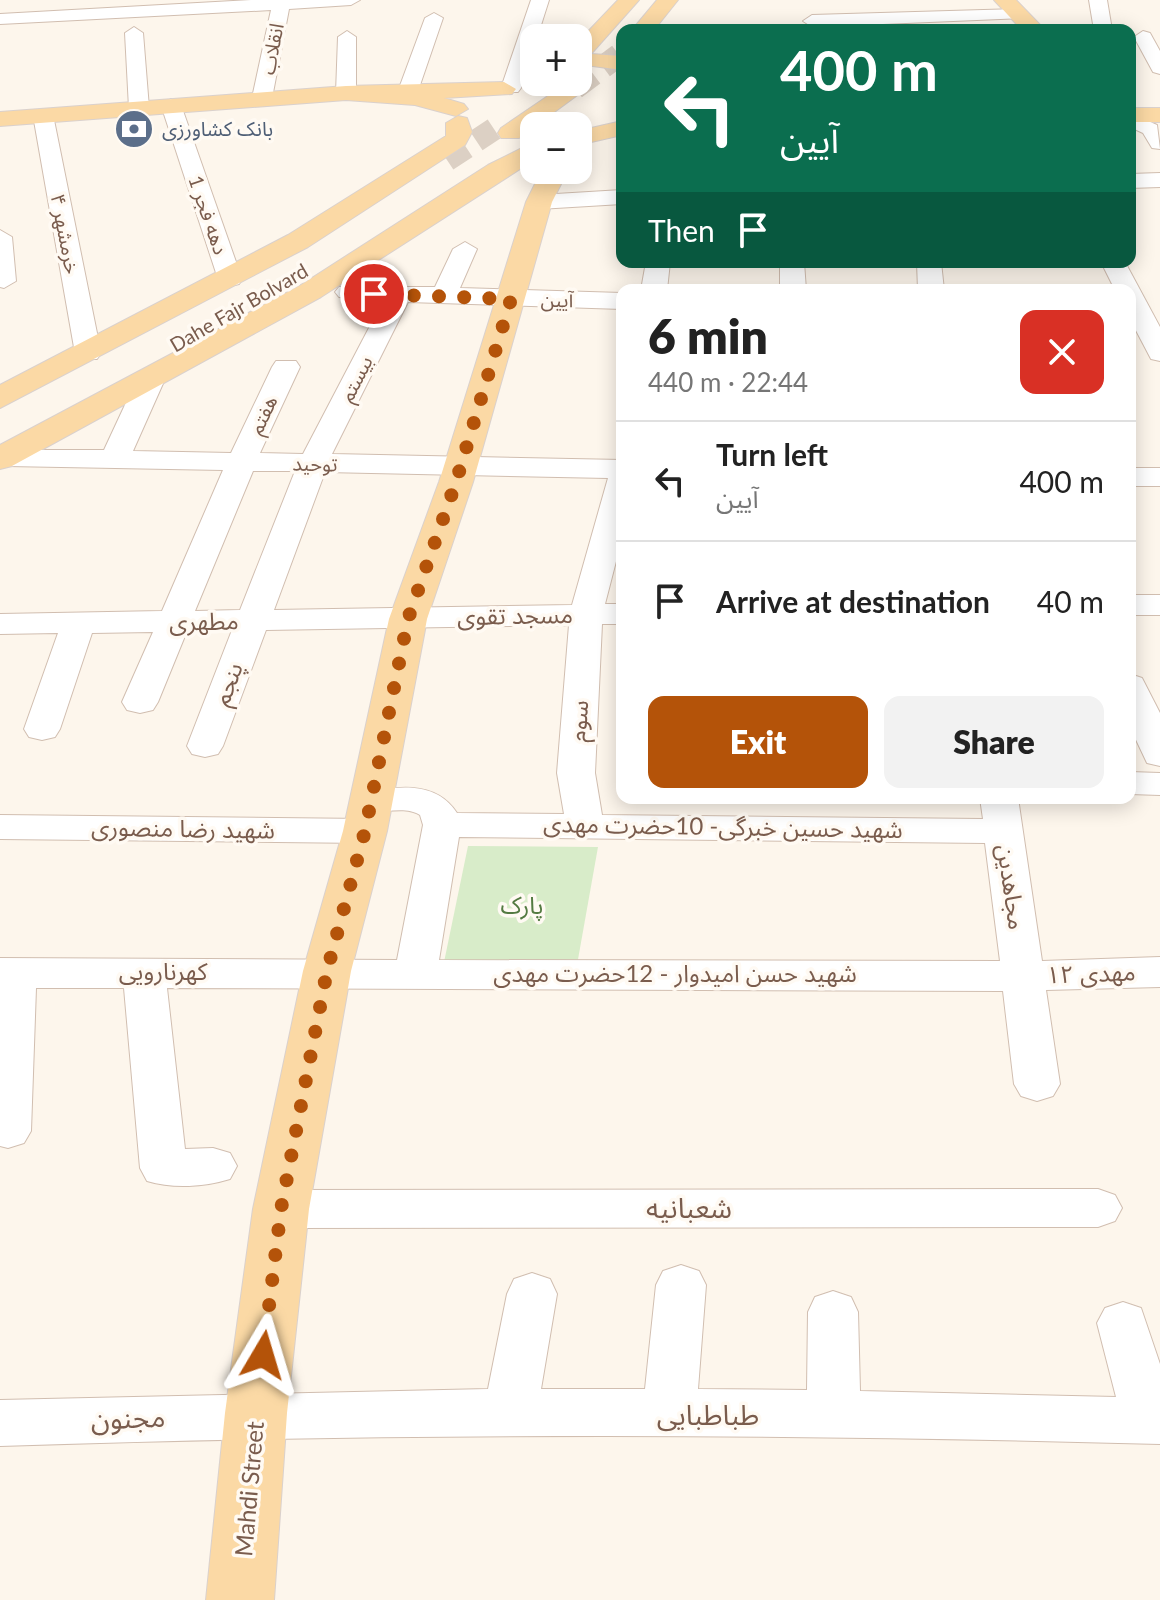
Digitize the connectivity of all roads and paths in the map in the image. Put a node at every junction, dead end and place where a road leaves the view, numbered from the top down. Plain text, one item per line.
1 (351, 0) edge
2 (540, 0) edge
3 (629, 0) edge
4 (651, 0) edge
5 (668, 0) edge
6 (689, 0) edge
7 (1098, 0) edge
8 (281, 2) edge
9 (147, 5) edge
10 (1011, 7) edge
11 (434, 18) dead end
12 (0, 19) edge
13 (812, 21) dead end
14 (330, 22) dead end
15 (303, 23) dead end
16 (276, 24) junction
17 (539, 24) edge
18 (618, 24) edge
19 (629, 24) edge
20 (648, 24) edge
21 (671, 24) edge
22 (1028, 24) edge
23 (1102, 24) edge
24 (616, 28) edge
25 (134, 33) dead end
26 (1144, 37) edge
27 (616, 39) edge
28 (603, 55) edge
29 (1160, 68) edge
30 (616, 82) edge
31 (592, 84) edge
32 (520, 90) edge
33 (408, 91) junction
34 (520, 92) edge
35 (346, 93) junction
36 (300, 95) junction
37 (535, 96) edge
38 (262, 98) junction
39 (1136, 104) edge
40 (1160, 104) edge
41 (171, 105) junction
42 (139, 108) junction
43 (43, 115) junction
44 (457, 116) junction
45 (0, 119) edge
46 (410, 120) dead end
47 (1136, 121) edge
48 (616, 129) edge
49 (616, 130) edge
50 (592, 135) edge
51 (1156, 136) edge
52 (512, 137) edge
53 (520, 141) edge
54 (592, 142) edge
55 (462, 155) junction
56 (1160, 180) edge
57 (1136, 181) edge
58 (547, 186) edge
59 (616, 196) edge
60 (456, 197) junction
61 (0, 237) edge
62 (465, 249) dead end
63 (230, 279) junction
64 (4, 281) dead end
65 (348, 292) dead end
66 (399, 295) junction
67 (444, 296) junction
68 (511, 299) junction
69 (616, 301) edge
70 (1137, 302) edge
71 (88, 353) junction
72 (1160, 353) edge
73 (286, 367) dead end
74 (151, 379) junction
75 (0, 398) edge
76 (0, 418) edge
77 (2, 451) edge
78 (112, 461) junction
79 (241, 463) junction
80 (313, 464) junction
81 (460, 467) junction
82 (616, 469) edge
83 (1136, 477) edge
84 (1160, 477) edge
85 (616, 502) edge
86 (1136, 605) edge
87 (1160, 605) edge
88 (616, 614) edge
89 (586, 615) junction
90 (408, 619) junction
91 (252, 622) junction
92 (78, 623) junction
93 (172, 623) junction
94 (0, 624) edge
95 (1136, 699) edge
96 (140, 702) dead end
97 (42, 729) dead end
98 (205, 746) dead end
99 (1160, 755) edge
100 (1136, 783) edge
101 (1160, 784) edge
102 (1001, 814) edge
103 (368, 817) junction
104 (442, 825) junction
105 (585, 826) junction
106 (0, 827) edge
107 (327, 971) junction
108 (144, 972) junction
109 (416, 972) junction
110 (1160, 972) edge
111 (8, 973) edge
112 (1023, 976) junction
113 (1037, 1084) dead end
114 (8, 1131) dead end
115 (213, 1166) dead end
116 (1098, 1208) dead end
117 (281, 1209) junction
118 (681, 1285) dead end
119 (532, 1294) dead end
120 (833, 1312) dead end
121 (1123, 1323) dead end
122 (256, 1413) junction
123 (510, 1414) junction
124 (669, 1415) junction
125 (834, 1415) junction
126 (1155, 1421) edge
127 (0, 1423) edge
128 (240, 1600) edge

1 - 8 street
2 - 17 street
3 - 18 main road
4 - 19 main road
5 - 20 main road
6 - 21 main road
7 - 23 street
8 - 9 street
8 - 16 street, انقلاب
9 - 12 street
10 - 13 street
10 - 22 main road
11 - 33 street
14 - 35 street
15 - 16 street
16 - 38 street, انقلاب
24 - 28 main road
25 - 42 street
26 - 29 street
27 - 28 main road
30 - 31 main road
32 - 33 main road
33 - 35 main road
34 - 44 main road
35 - 36 main road
35 - 44 main road
36 - 38 main road
36 - 46 main road
37 - 52 main road
38 - 41 main road
39 - 40 main road
41 - 42 main road
41 - 63 street, دهه فجر 1
42 - 43 main road
43 - 45 main road
43 - 71 street, خرمشهر ۴
44 - 53 main road
44 - 55 main road
47 - 51 main road
48 - 50 main road
49 - 54 main road
52 - 55 main road
55 - 60 main road
55 - 63 main road
55 - 76 main road, Dahe Fajr Bolvard
55 - 77 main road, Dahe Fajr Bolvard
56 - 57 street
58 - 59 street
58 - 60 main road
58 - 68 main road, Mahdi Street
60 - 74 main road
61 - 64 street
62 - 67 street
63 - 71 main road
65 - 66 street, آیین
66 - 67 street, آیین
66 - 80 street, بیستم
67 - 68 street, آیین
68 - 69 street, آیین
68 - 81 main road, Mahdi Street
70 - 72 street
71 - 75 main road
73 - 79 street, هفتم
74 - 77 main road
74 - 78 street
77 - 78 street, توحید
78 - 79 street, توحید
79 - 80 street, توحید
79 - 93 street, هفتم
80 - 81 street, توحید
80 - 91 street, بیستم
81 - 82 street, توحید
81 - 90 main road, Mahdi Street
83 - 84 street
85 - 89 street, سوم
86 - 87 street
88 - 89 street, مسجد تقوی
89 - 90 street, مسجد تقوی
89 - 105 street, سوم
90 - 91 street, مطهری
90 - 103 main road, Mahdi Street
91 - 93 street, مطهری
91 - 98 street, پنجم
92 - 93 street, مطهری
92 - 94 street, مطهری
92 - 97 street
93 - 96 street, هفتم
95 - 99 street
100 - 101 street
102 - 105 street, شهید حسین خبرگی- 10حضرت مهدی
102 - 112 street, مجاهدین
103 - 104 street, شهید رضا منصوری
103 - 106 street, شهید رضا منصوری
103 - 107 main road, Mahdi Street
104 - 105 street, شهید حسین خبرگی- 10حضرت مهدی
104 - 109 street
107 - 108 street, کهرنارویی
107 - 109 street, شهید حسن امیدوار - 12حضرت مهدی
107 - 117 main road, Mahdi Street
108 - 111 street, کهرنارویی
108 - 115 street
109 - 112 street, شهید حسن امیدوار - 12حضرت مهدی
110 - 112 street, مهدی ۱۲
111 - 114 street
112 - 113 street, مجاهدین
116 - 117 street, شعبانیه
117 - 122 main road, Mahdi Street
118 - 124 street
119 - 123 street
120 - 125 street
121 - 126 street
122 - 123 street, طباطبایی
122 - 127 street, مجنون
122 - 128 main road, Mahdi Street
123 - 124 street, طباطبایی
124 - 125 street, طباطبایی
125 - 126 street, طباطبایی

